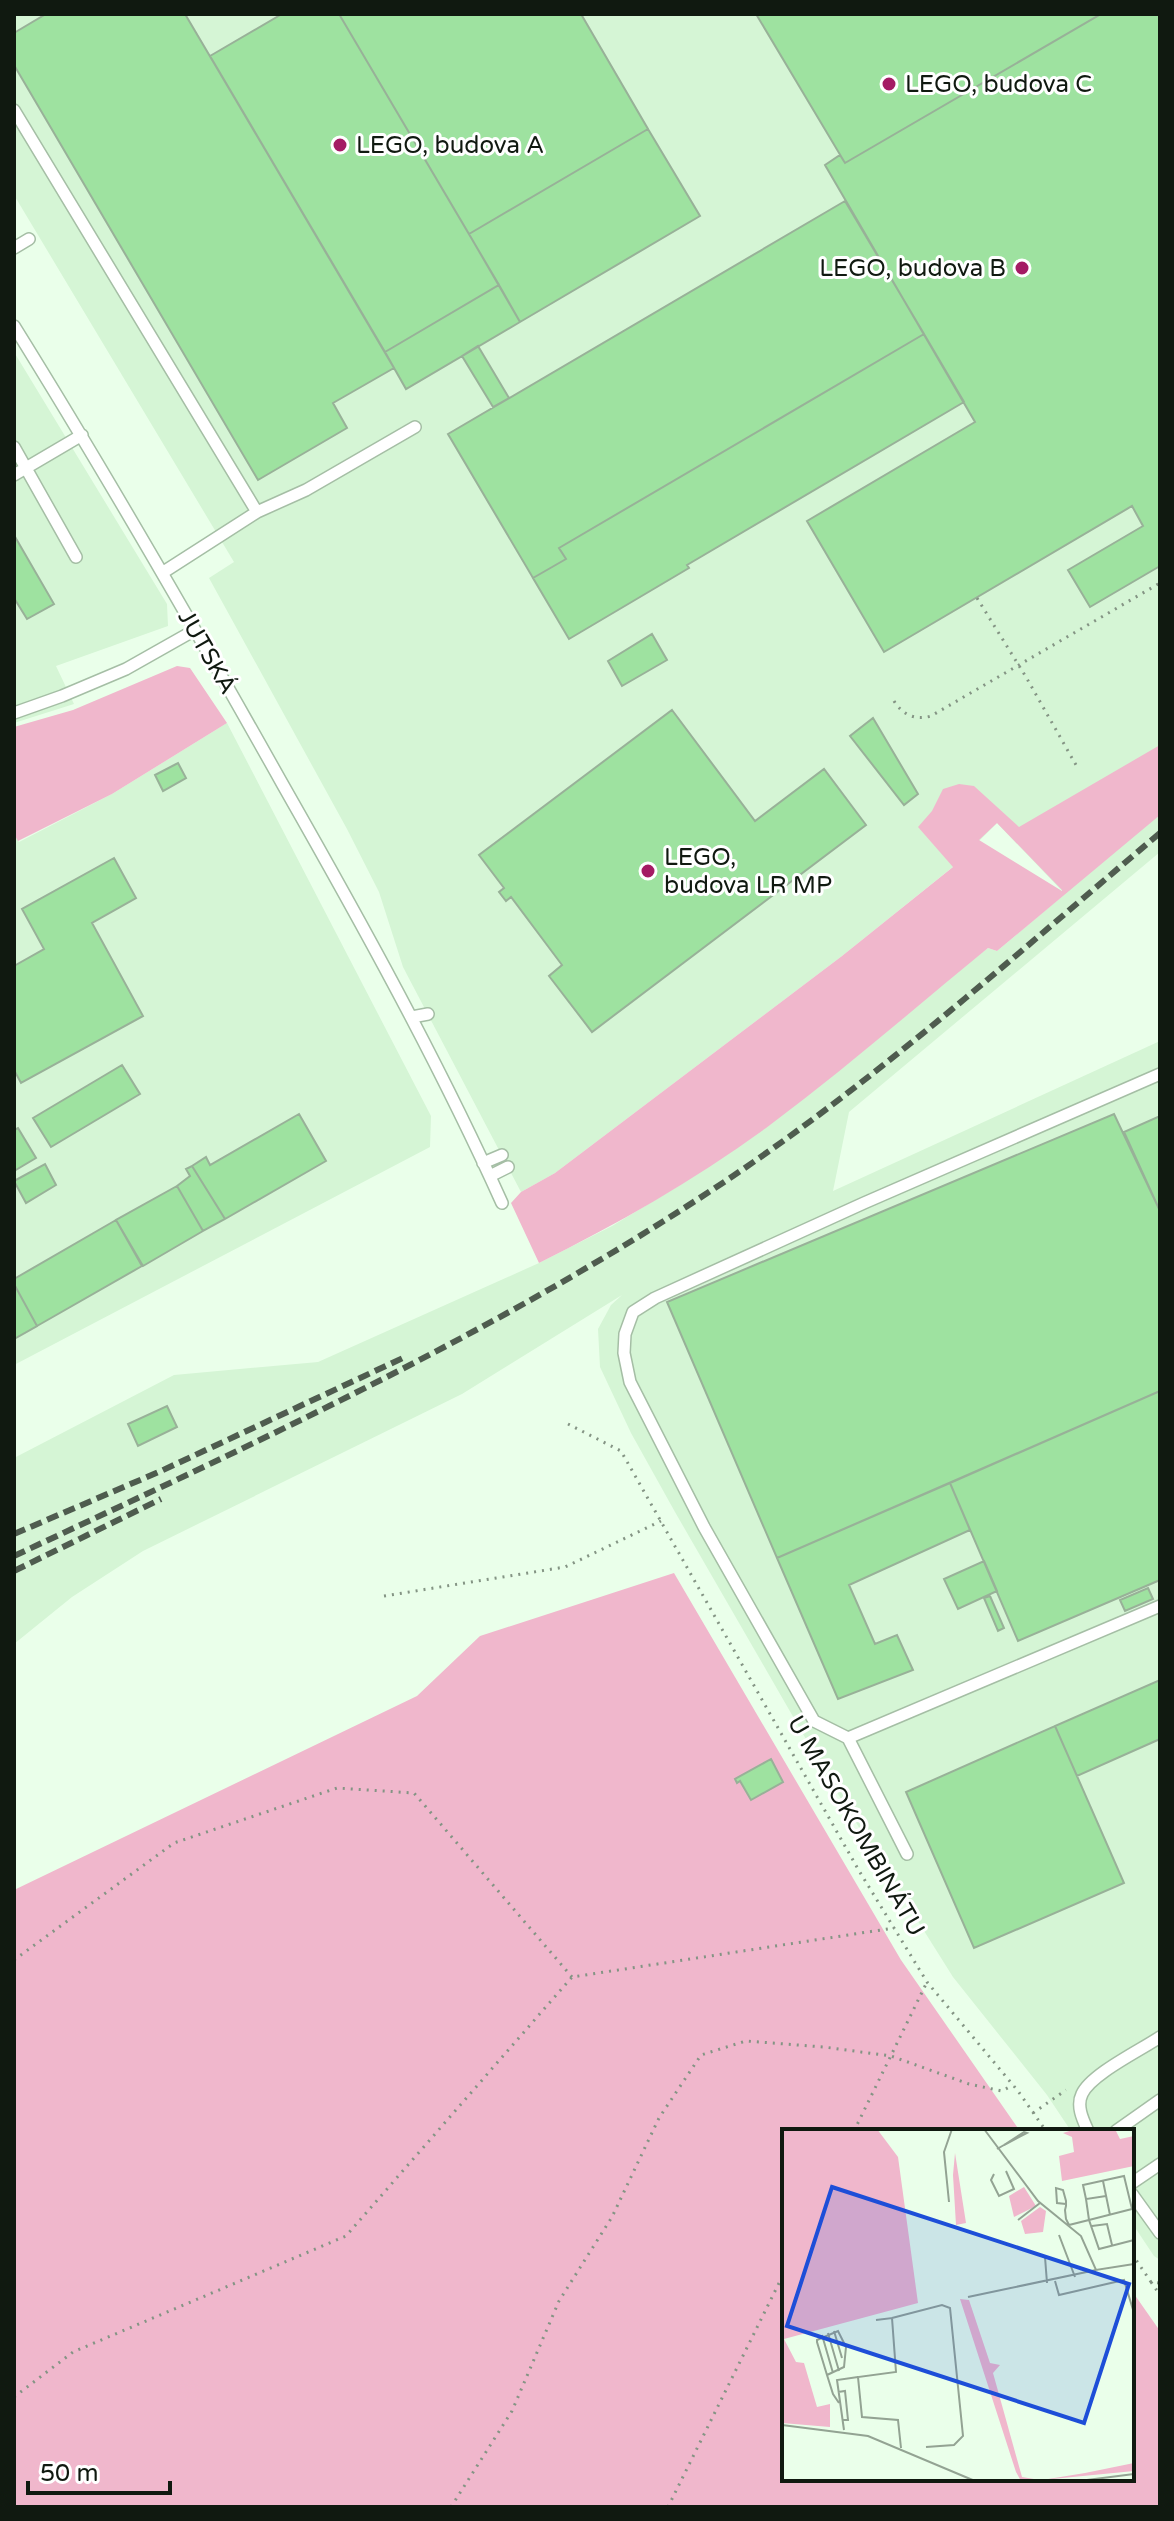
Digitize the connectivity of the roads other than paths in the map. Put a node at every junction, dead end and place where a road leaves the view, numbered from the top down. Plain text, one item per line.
1 (14, 110) edge
2 (29, 239) dead end
3 (14, 248) edge
4 (14, 326) edge
5 (415, 427) dead end
6 (82, 435) junction
7 (14, 447) edge
8 (27, 468) junction
9 (14, 475) edge
10 (257, 512) junction
11 (76, 557) dead end
12 (162, 573) junction
13 (195, 630) junction
14 (14, 713) edge
15 (428, 1014) dead end
16 (412, 1017) junction
17 (1160, 1074) edge
18 (502, 1155) dead end
19 (483, 1163) junction
20 (508, 1167) dead end
21 (490, 1176) junction
22 (502, 1203) dead end
23 (1160, 1606) edge
24 (848, 1738) junction
25 (907, 1854) dead end
26 (1160, 2037) edge
27 (1160, 2100) edge
28 (1087, 2129) edge
29 (1119, 2129) edge
30 (1160, 2164) edge
31 (1134, 2182) edge
32 (1134, 2197) edge
33 (1159, 2230) edge

1 - 10 lane
2 - 3 lane
4 - 6 lane, JUTSKÁ
5 - 10 lane
6 - 8 lane
6 - 12 lane, JUTSKÁ
7 - 8 lane
8 - 9 lane
8 - 11 lane
10 - 12 lane
12 - 13 lane, JUTSKÁ
13 - 14 lane
13 - 16 lane, JUTSKÁ
15 - 16 lane
16 - 19 lane, JUTSKÁ
17 - 24 lane
18 - 19 lane
19 - 21 lane, JUTSKÁ
20 - 21 lane
21 - 22 lane, JUTSKÁ
23 - 24 lane
24 - 25 lane
26 - 28 lane
27 - 29 lane
30 - 31 lane
32 - 33 lane

